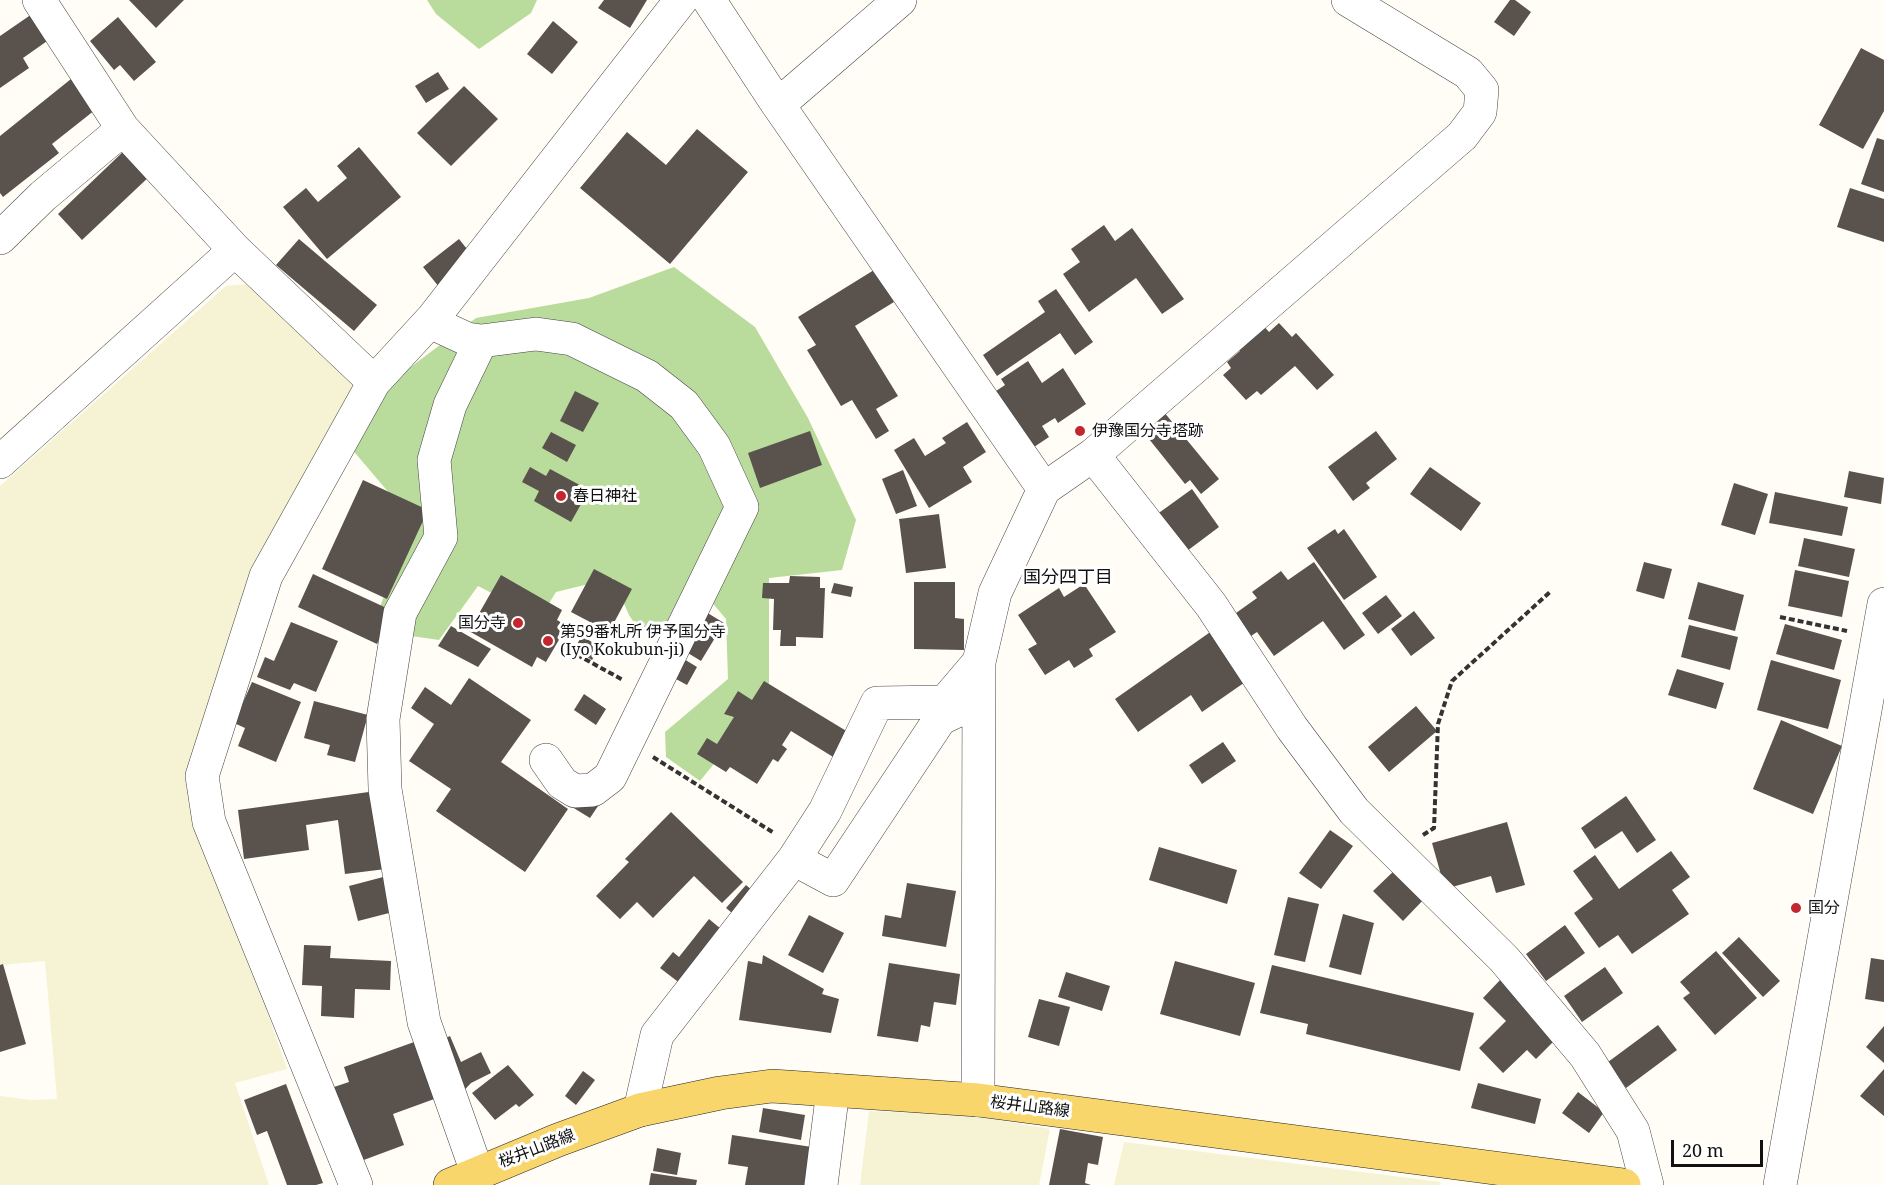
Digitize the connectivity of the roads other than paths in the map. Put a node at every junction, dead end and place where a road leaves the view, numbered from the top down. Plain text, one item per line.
1 (39, 0) edge
2 (681, 0) edge
3 (709, 0) edge
4 (900, 0) edge
5 (1348, 0) edge
6 (778, 105) junction
7 (123, 129) junction
8 (0, 238) edge
9 (235, 250) junction
10 (433, 318) junction
11 (481, 341) junction
12 (374, 382) junction
13 (1093, 454) junction
14 (0, 462) edge
15 (1044, 489) junction
16 (1884, 604) edge
17 (979, 663) junction
18 (979, 700) junction
19 (546, 760) dead end
20 (797, 854) junction
21 (833, 1090) junction
22 (978, 1100) junction
23 (640, 1110) junction
24 (463, 1179) edge
25 (1537, 1179) edge
26 (356, 1185) edge
27 (821, 1185) edge
28 (1624, 1185) edge
29 (1647, 1185) edge
30 (1780, 1185) edge

1 - 7 street
2 - 10 street
3 - 6 street
4 - 6 street
5 - 13 street
6 - 15 street
7 - 8 street
7 - 9 street
9 - 12 street
9 - 14 street
10 - 11 street
10 - 12 street
11 - 19 street
11 - 24 street
12 - 26 street
13 - 15 street
13 - 29 street
15 - 17 street
16 - 30 street
17 - 18 street
17 - 20 street
18 - 20 street
18 - 22 street
20 - 23 street
21 - 22 main road, 桜井山路線
21 - 23 main road, 桜井山路線
21 - 27 street
22 - 25 main road, 桜井山路線
23 - 24 main road, 桜井山路線
25 - 28 main road, 桜井山路線

